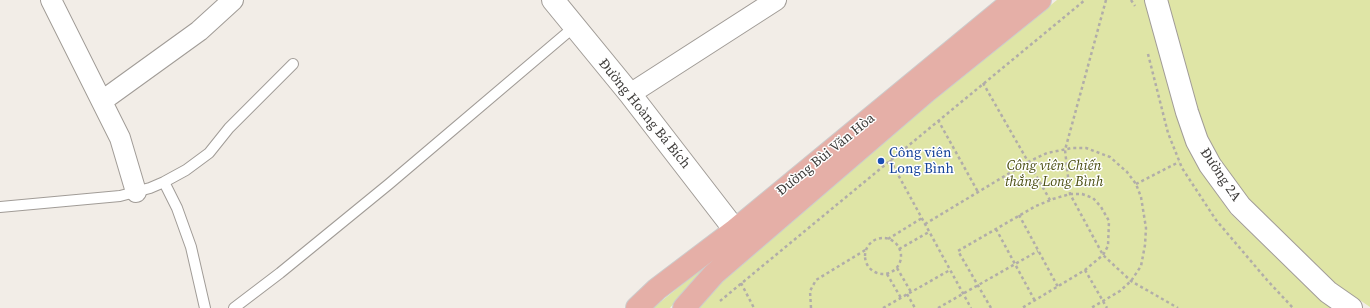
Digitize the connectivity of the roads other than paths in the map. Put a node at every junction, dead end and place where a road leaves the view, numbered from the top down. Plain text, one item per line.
1 (51, 0) edge
2 (233, 0) edge
3 (552, 0) edge
4 (776, 0) edge
5 (1014, 0) edge
6 (1040, 0) edge
7 (1156, 0) edge
8 (574, 27) junction
9 (293, 64) dead end
10 (630, 94) junction
11 (102, 102) junction
12 (164, 182) junction
13 (136, 192) junction
14 (0, 207) edge
15 (741, 238) junction
16 (205, 308) edge
17 (234, 308) edge
18 (637, 308) edge
19 (684, 308) edge
20 (1351, 308) edge

1 - 11 street
2 - 11 street
3 - 8 street, Đường Hoàng Bá Bích
4 - 10 street
5 - 15 main road, Đường Bùi Văn Hòa
6 - 15 main road, Đường Bùi Văn Hòa
7 - 20 street, Đường 2A
8 - 10 street, Đường Hoàng Bá Bích
8 - 17 lane
9 - 12 lane
10 - 15 street, Đường Hoàng Bá Bích
11 - 13 street
12 - 13 lane
12 - 16 lane
13 - 14 lane
15 - 18 main road, Đường Bùi Văn Hòa
15 - 19 main road, Đường Bùi Văn Hòa

